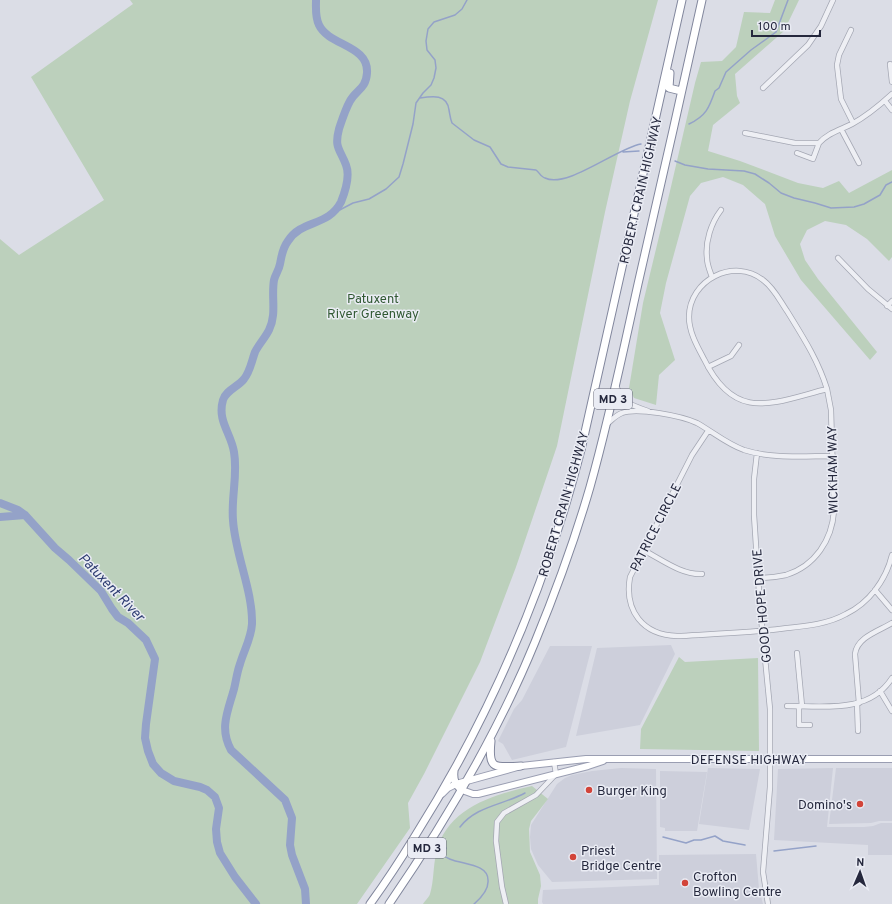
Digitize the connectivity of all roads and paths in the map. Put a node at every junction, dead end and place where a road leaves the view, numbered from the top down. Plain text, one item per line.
1 (682, 0) edge
2 (702, 0) edge
3 (833, 0) edge
4 (851, 30) dead end
5 (673, 41) junction
6 (890, 64) dead end
7 (892, 82) edge
8 (764, 88) dead end
9 (682, 91) junction
10 (892, 94) edge
11 (885, 101) junction
12 (892, 110) edge
13 (854, 123) junction
14 (841, 129) junction
15 (745, 132) dead end
16 (819, 143) junction
17 (797, 153) dead end
18 (859, 163) dead end
19 (721, 210) dead end
20 (838, 258) dead end
21 (712, 277) junction
22 (892, 300) edge
23 (888, 306) junction
24 (892, 309) edge
25 (739, 344) dead end
26 (708, 367) junction
27 (616, 384) junction
28 (827, 389) junction
29 (655, 413) junction
30 (606, 425) junction
31 (708, 431) junction
32 (757, 453) junction
33 (832, 456) junction
34 (643, 550) junction
35 (892, 556) edge
36 (702, 574) dead end
37 (758, 578) junction
38 (875, 590) junction
39 (892, 610) edge
40 (892, 624) edge
41 (763, 631) junction
42 (797, 654) dead end
43 (892, 678) edge
44 (880, 691) junction
45 (858, 703) junction
46 (788, 706) dead end
47 (801, 706) junction
48 (892, 710) edge
49 (810, 725) dead end
50 (858, 731) dead end
51 (491, 736) junction
52 (892, 759) edge
53 (606, 760) junction
54 (770, 760) junction
55 (554, 762) junction
56 (521, 766) junction
57 (454, 771) junction
58 (556, 774) junction
59 (467, 780) junction
60 (456, 784) junction
61 (462, 790) junction
62 (440, 796) junction
63 (370, 904) edge
64 (389, 904) edge
65 (506, 904) edge
66 (768, 904) edge

1 - 5 highway, ROBERT CRAIN HIGHWAY / MD 3
2 - 9 highway, ROBERT CRAIN HIGHWAY / MD 3
3 - 8 street
4 - 13 street
5 - 9 highway
5 - 57 highway, ROBERT CRAIN HIGHWAY / MD 3
6 - 7 street
9 - 27 highway, ROBERT CRAIN HIGHWAY / MD 3
10 - 11 street
11 - 12 street
11 - 13 street
13 - 14 street
14 - 16 street
14 - 18 street
15 - 16 street
16 - 17 street
19 - 21 street
20 - 23 street
21 - 26 street, WICKHAM WAY
21 - 28 street, WICKHAM WAY
22 - 23 street
23 - 24 street
25 - 26 street
26 - 28 street, WICKHAM WAY
27 - 29 street
27 - 30 highway, ROBERT CRAIN HIGHWAY / MD 3
28 - 33 street, WICKHAM WAY
29 - 30 street
29 - 31 street
30 - 51 highway, ROBERT CRAIN HIGHWAY / MD 3
31 - 32 street
31 - 34 street, PATRICE CIRCLE
32 - 33 street
32 - 37 street, GOOD HOPE DRIVE
33 - 37 street, WICKHAM WAY
34 - 36 street
34 - 41 street, PATRICE CIRCLE
35 - 38 street, PATRICE CIRCLE
37 - 41 street, GOOD HOPE DRIVE
38 - 39 street
38 - 41 street, PATRICE CIRCLE
40 - 45 street
41 - 54 street, GOOD HOPE DRIVE
42 - 47 street
43 - 44 street
44 - 45 street
44 - 48 street
45 - 47 street
45 - 50 street
46 - 47 street
47 - 49 street
51 - 56 highway
51 - 59 highway, ROBERT CRAIN HIGHWAY / MD 3
52 - 54 main road, DEFENSE HIGHWAY
53 - 54 main road, DEFENSE HIGHWAY
53 - 55 main road, DEFENSE HIGHWAY
53 - 58 main road, DEFENSE HIGHWAY
54 - 66 street, GOOD HOPE DRIVE
55 - 56 main road, DEFENSE HIGHWAY
55 - 58 street
56 - 59 main road, DEFENSE HIGHWAY
57 - 60 highway
57 - 62 highway, ROBERT CRAIN HIGHWAY / MD 3
58 - 61 main road, DEFENSE HIGHWAY
58 - 65 street
59 - 60 main road, DEFENSE HIGHWAY
59 - 61 highway, ROBERT CRAIN HIGHWAY / MD 3
60 - 61 highway
60 - 62 main road, DEFENSE HIGHWAY
61 - 64 highway, ROBERT CRAIN HIGHWAY / MD 3
62 - 63 highway, ROBERT CRAIN HIGHWAY / MD 3

